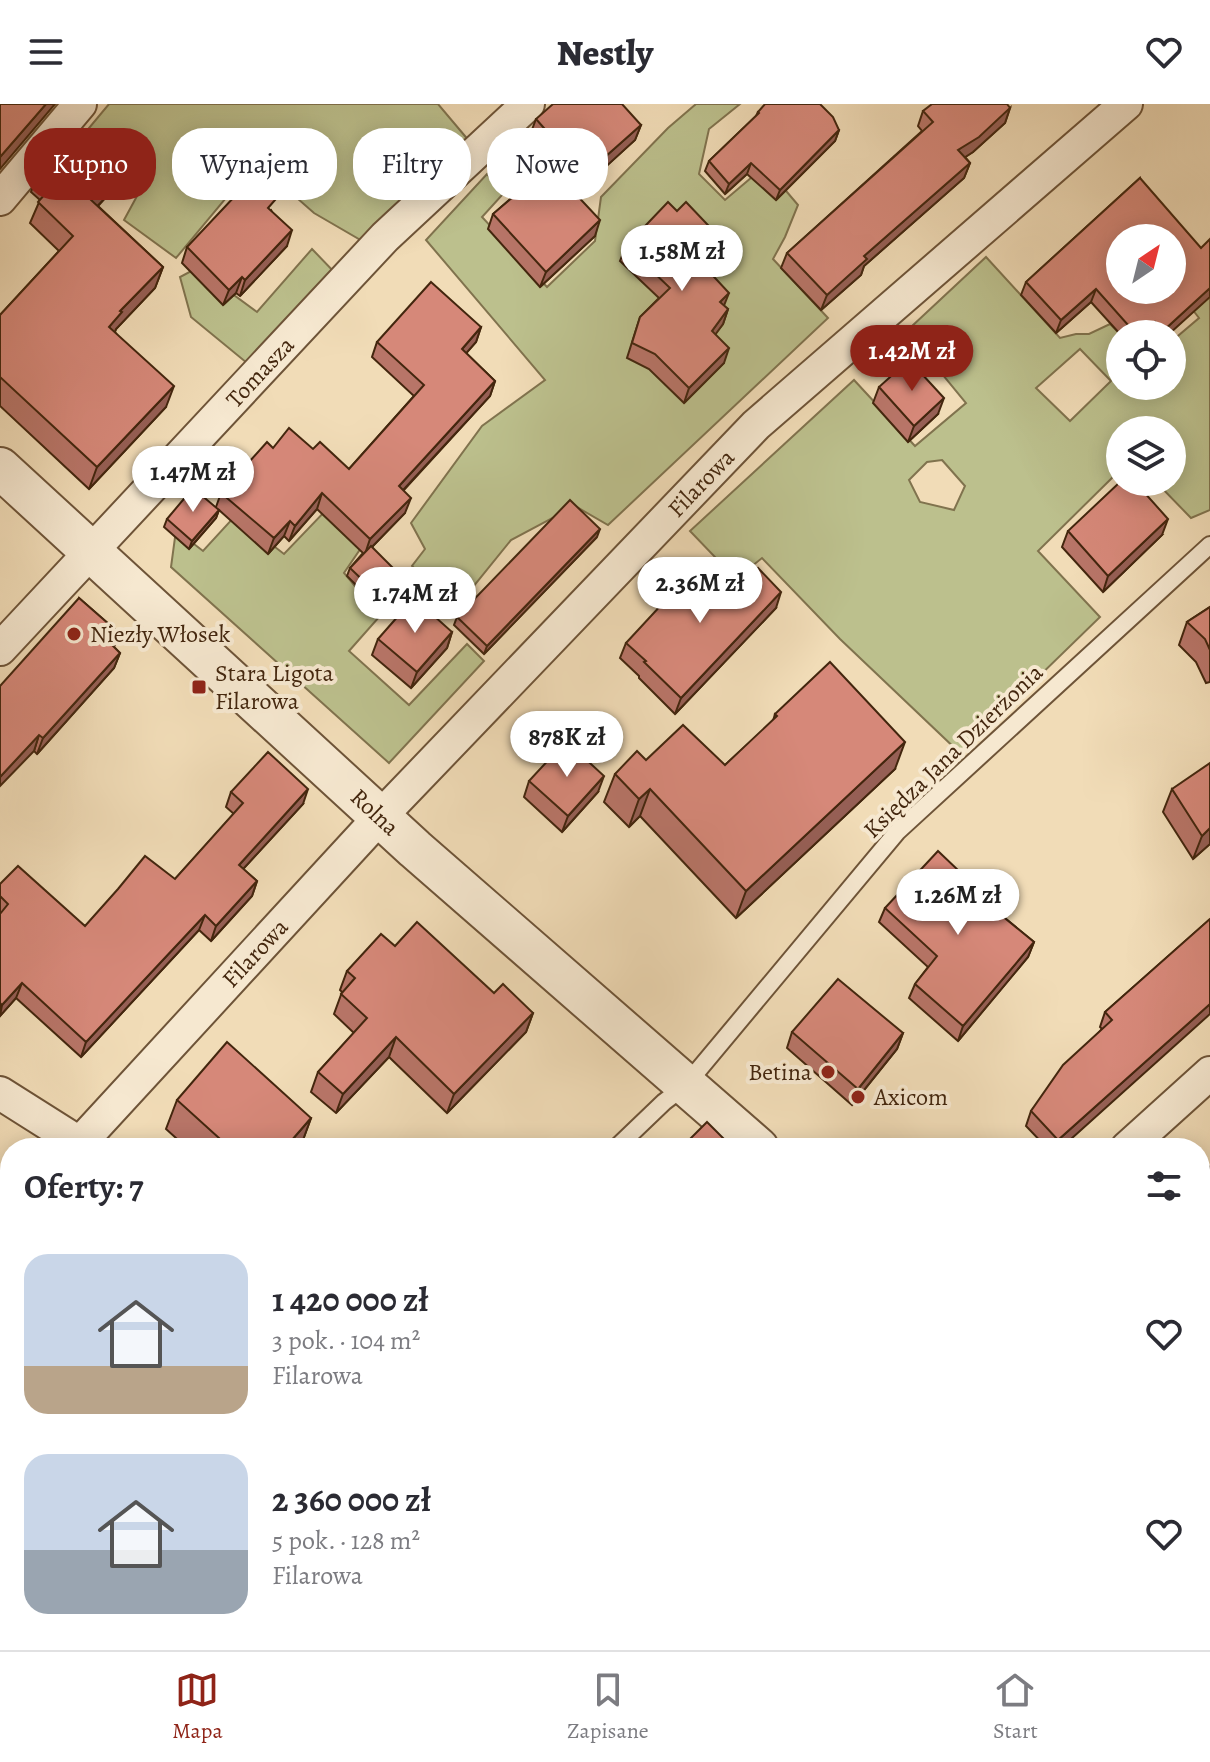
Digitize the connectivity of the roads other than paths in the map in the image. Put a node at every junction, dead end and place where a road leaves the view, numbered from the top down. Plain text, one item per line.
1 (80, 104) edge
2 (528, 104) edge
3 (1126, 104) edge
4 (0, 199) edge
5 (0, 468) edge
6 (1210, 545) edge
7 (91, 552) junction
8 (0, 649) edge
9 (380, 817) junction
10 (1210, 1073) edge
11 (685, 1086) junction
12 (0, 1093) edge
13 (71, 1138) edge
14 (91, 1138) edge
15 (626, 1138) edge
16 (746, 1138) edge
17 (1138, 1138) edge

1 - 4 street
2 - 7 street, Tomasza
3 - 9 street, Filarowa
5 - 7 street, Rolna
6 - 11 lane, Księdza Jana Dzierżonia
7 - 8 street, Tomasza
7 - 9 street, Rolna
9 - 11 street, Rolna
9 - 14 street, Filarowa
10 - 17 street
11 - 15 lane, Księdza Jana Dzierżonia
11 - 16 street, Rolna
12 - 13 street

